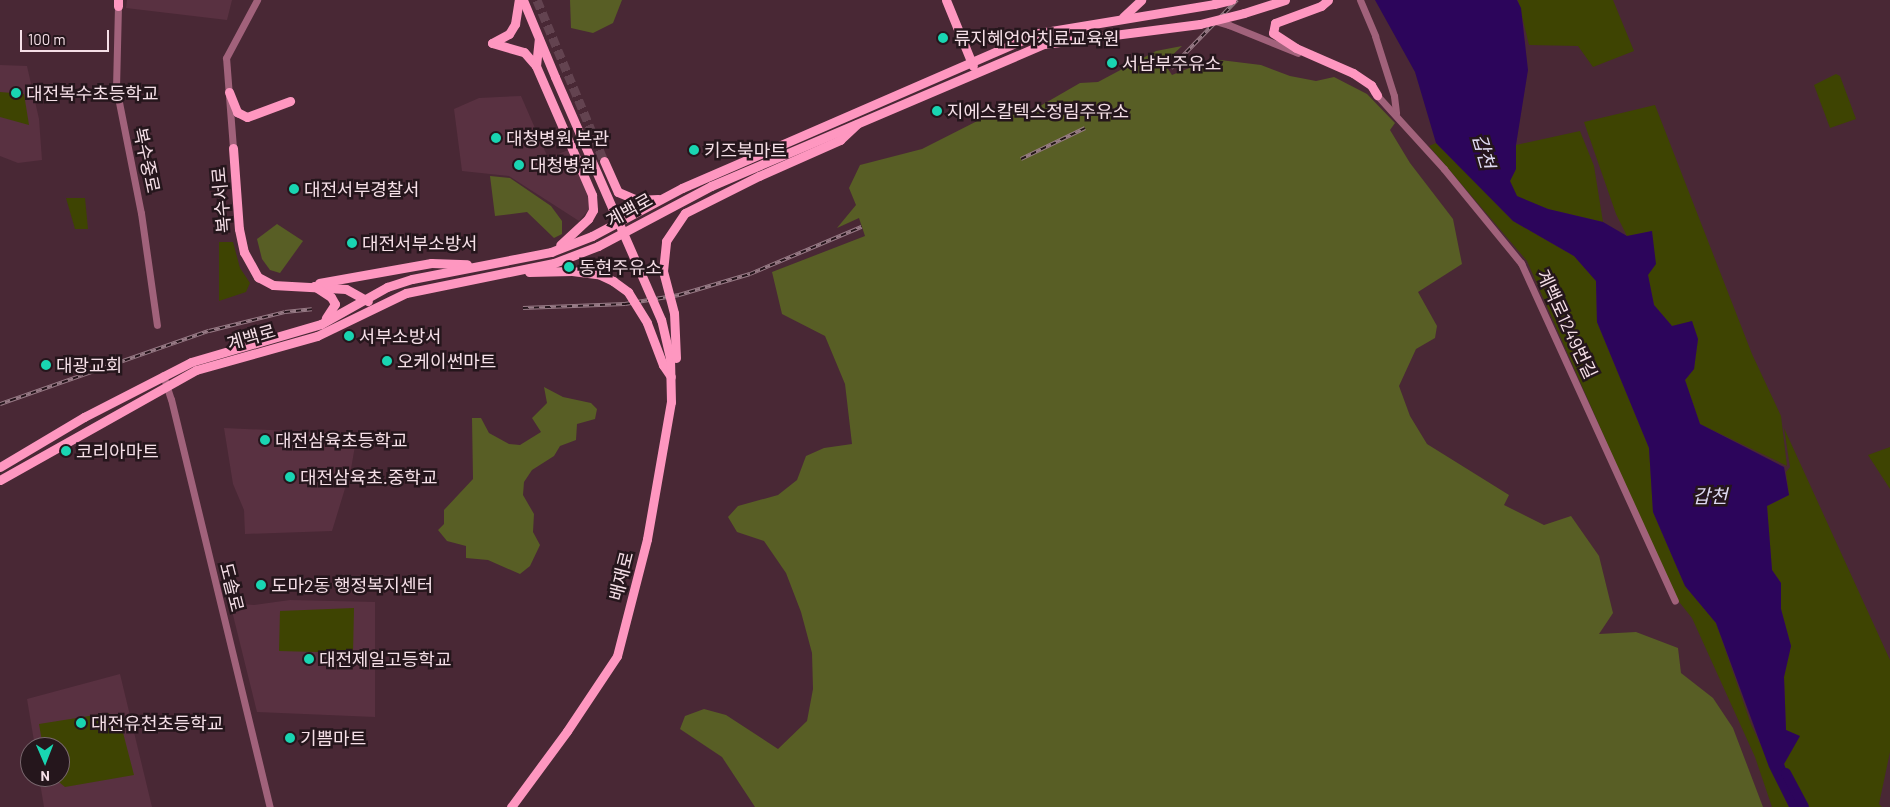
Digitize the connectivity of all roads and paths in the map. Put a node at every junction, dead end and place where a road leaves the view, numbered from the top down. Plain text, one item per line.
1 (257, 0) edge
2 (521, 0) edge
3 (946, 0) edge
4 (1141, 0) edge
5 (1232, 0) edge
6 (1285, 0) edge
7 (1328, 0) edge
8 (1360, 0) edge
9 (118, 3) edge
10 (1121, 18) junction
11 (1215, 22) junction
12 (538, 38) junction
13 (971, 61) junction
14 (536, 66) junction
15 (976, 74) junction
16 (229, 92) junction
17 (1377, 94) junction
18 (290, 101) dead end
19 (1396, 114) junction
20 (861, 120) junction
21 (233, 148) joint
22 (604, 161) tunnel mouth
23 (711, 186) junction
24 (691, 195) junction
25 (663, 198) junction
26 (552, 252) junction
27 (477, 265) junction
28 (521, 271) junction
29 (312, 285) junction
30 (366, 299) junction
31 (374, 307) junction
32 (157, 325) dead end
33 (315, 326) junction
34 (163, 375) junction
35 (672, 378) junction
36 (167, 385) junction
37 (671, 402) junction
38 (0, 467) edge
39 (0, 480) edge
40 (1676, 601) dead end
41 (270, 807) edge
42 (511, 807) edge

1 - 16 street, 복수서로
2 - 12 main road, 배재로
2 - 14 main road
3 - 13 main road
4 - 10 main road
5 - 10 main road, 계백로, bridge
6 - 11 main road, 계백로, bridge
7 - 17 main road
8 - 19 street
9 - 32 street, 복수중로
10 - 13 main road, 계백로
11 - 15 main road, 계백로, bridge
11 - 17 street, 계백로1249번길, bridge
12 - 14 main road
12 - 35 main road, 배재로, bridge
13 - 15 main road
13 - 25 main road, 계백로
14 - 26 main road
15 - 20 main road, 계백로
16 - 18 main road
16 - 21 street, 복수서로
17 - 19 street, 계백로1249번길
19 - 40 street, 계백로1249번길
20 - 23 main road, 계백로
20 - 37 main road, bridge
21 - 29 main road, 복수서로
22 - 25 main road
23 - 24 main road, 계백로
23 - 24 main road
24 - 28 main road, 계백로
25 - 26 main road, 계백로
26 - 27 main road, 계백로
27 - 29 main road
27 - 30 main road, 계백로
28 - 31 main road, 계백로
28 - 35 main road, bridge
29 - 30 main road, 복수서로
29 - 33 main road
30 - 31 main road, 복수서로
30 - 33 main road, 계백로
31 - 36 main road, 계백로
33 - 34 main road, 계백로
34 - 36 street, 도솔로
34 - 38 main road, 계백로
35 - 37 main road, 배재로
36 - 39 main road, 계백로
36 - 41 street, 도솔로
37 - 42 main road, 배재로

